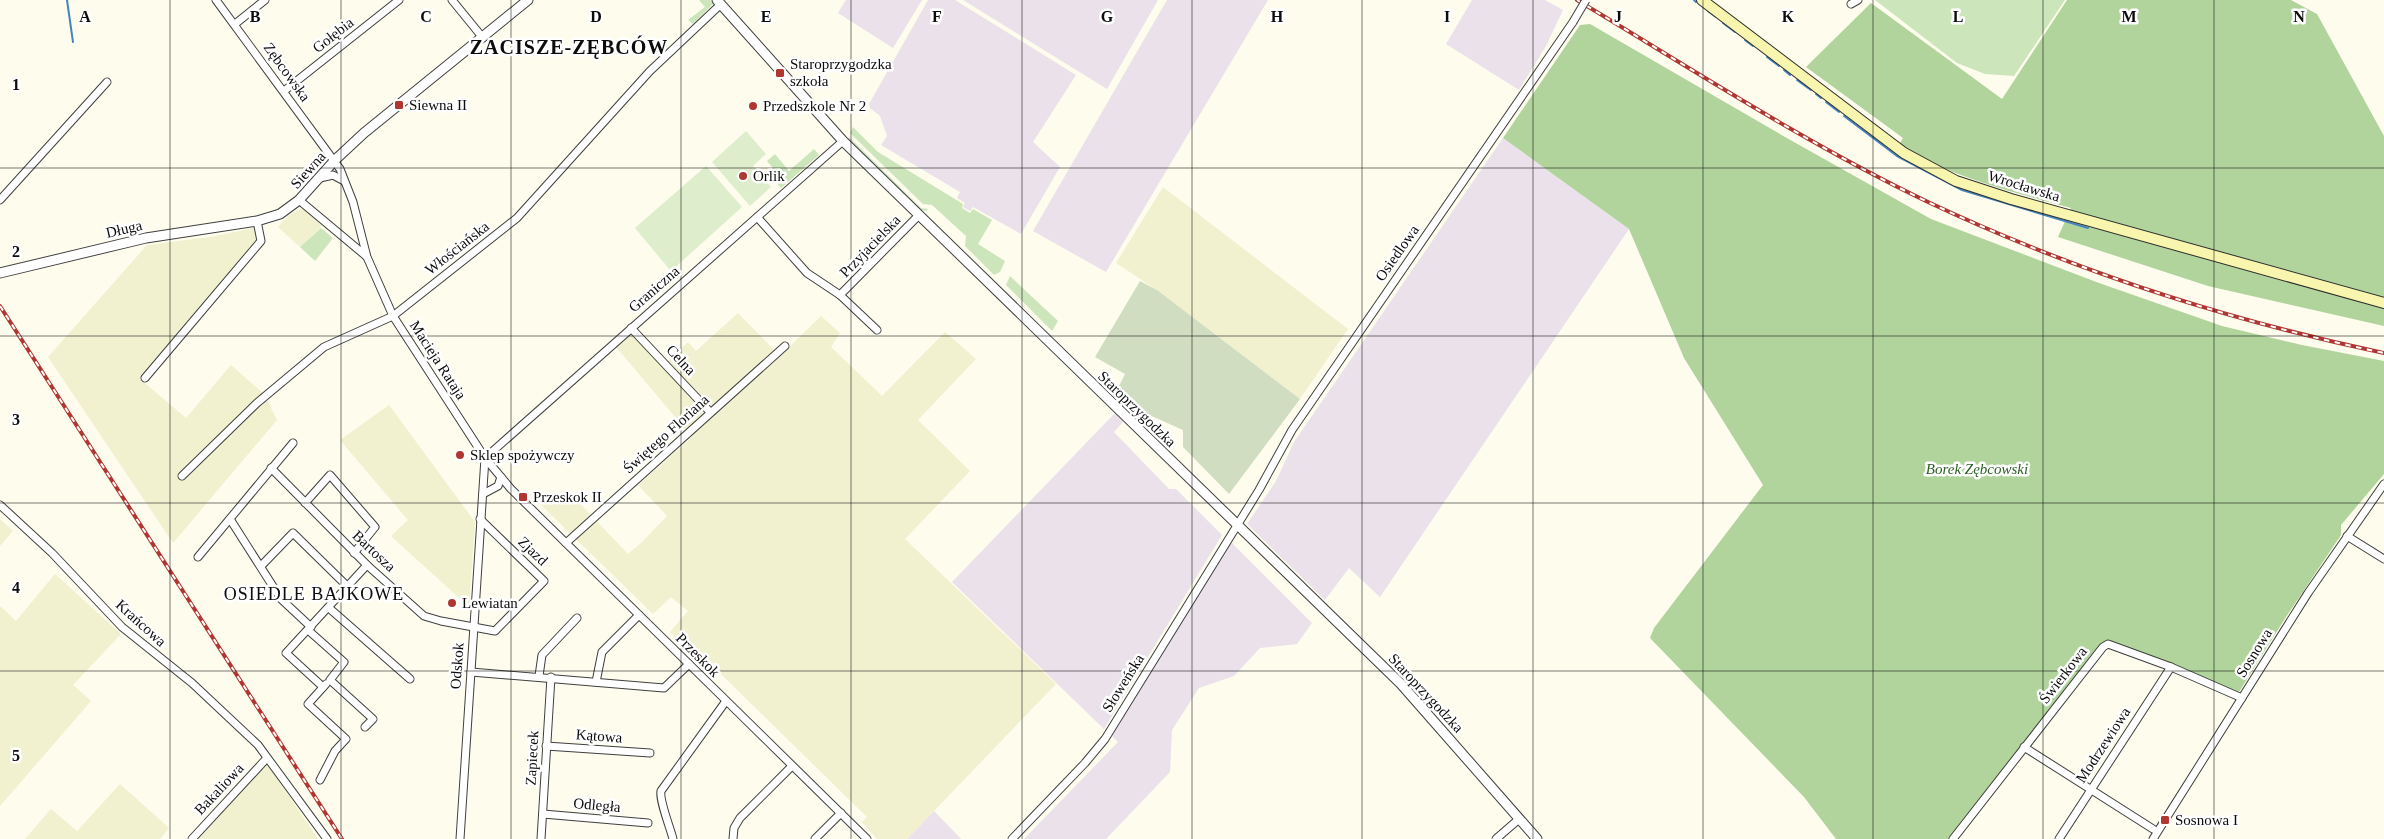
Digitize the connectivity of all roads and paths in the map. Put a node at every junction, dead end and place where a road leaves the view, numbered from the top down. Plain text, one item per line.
1 (216, 0) edge
2 (265, 0) edge
3 (399, 0) edge
4 (452, 0) edge
5 (528, 0) edge
6 (1586, 0) edge
7 (1702, 0) edge
8 (1858, 0) edge
9 (722, 3) edge
10 (1851, 4) dead end
11 (234, 24) junction
12 (483, 38) junction
13 (107, 82) dead end
14 (284, 91) junction
15 (842, 141) junction
16 (335, 160) junction
17 (320, 178) junction
18 (345, 181) junction
19 (0, 200) edge
20 (300, 200) junction
21 (918, 215) junction
22 (757, 217) junction
23 (257, 221) junction
24 (367, 257) junction
25 (0, 273) edge
26 (840, 295) junction
27 (2384, 303) edge
28 (393, 316) junction
29 (631, 328) junction
30 (877, 330) dead end
31 (785, 346) dead end
32 (145, 378) dead end
33 (710, 412) junction
34 (293, 443) dead end
35 (485, 458) junction
36 (271, 468) junction
37 (498, 474) junction
38 (182, 476) dead end
39 (483, 478) junction
40 (2384, 484) edge
41 (494, 488) junction
42 (511, 489) junction
43 (483, 494) junction
44 (305, 504) junction
45 (0, 505) edge
46 (230, 519) junction
47 (480, 519) junction
48 (1237, 524) junction
49 (2347, 536) junction
50 (566, 543) junction
51 (354, 553) junction
52 (198, 557) dead end
53 (2384, 559) edge
54 (367, 565) junction
55 (261, 566) junction
56 (347, 586) junction
57 (329, 608) junction
58 (639, 615) junction
59 (577, 618) dead end
60 (474, 626) junction
61 (310, 628) junction
62 (688, 664) junction
63 (2171, 667) junction
64 (471, 672) junction
65 (539, 676) junction
66 (551, 677) junction
67 (330, 680) junction
68 (410, 680) dead end
69 (596, 682) junction
70 (323, 687) junction
71 (2242, 698) junction
72 (726, 701) junction
73 (365, 728) dead end
74 (546, 746) junction
75 (2024, 746) junction
76 (650, 753) dead end
77 (267, 758) junction
78 (792, 766) junction
79 (320, 780) dead end
80 (2091, 788) junction
81 (841, 813) junction
82 (544, 814) junction
83 (1519, 818) junction
84 (648, 823) dead end
85 (2153, 829) dead end
86 (192, 839) edge
87 (327, 839) edge
88 (460, 839) edge
89 (541, 839) edge
90 (673, 839) edge
91 (733, 839) edge
92 (815, 839) edge
93 (867, 839) edge
94 (1012, 839) edge
95 (1496, 839) edge
96 (1537, 839) edge
97 (1953, 839) edge
98 (2059, 839) edge
99 (2153, 839) edge

1 - 11 street, Zębcowska
2 - 11 street
3 - 14 street, Gołębia
4 - 12 street
5 - 12 street, Siewna
6 - 48 street, Osiedlowa, bridge
7 - 27 main road, Wrocławska
8 - 10 street
9 - 15 street, Staroprzygodzka
9 - 28 street, Włościańska
11 - 14 street, Zębcowska
12 - 16 street, Siewna
13 - 19 street
14 - 16 street, Zębcowska
15 - 21 street, Staroprzygodzka
15 - 22 street, Graniczna
16 - 17 street, Siewna
16 - 18 street, Macieja Rataja
17 - 18 street
17 - 20 street, Siewna
18 - 24 street, Macieja Rataja
20 - 23 street, Siewna
20 - 24 street, Macieja Rataja
21 - 26 street, Przyjacielska
21 - 48 street, Staroprzygodzka
22 - 26 street, Przyjacielska
22 - 29 street, Graniczna
23 - 25 street, Długa
23 - 32 street
24 - 28 street, Macieja Rataja
26 - 30 street, Przyjacielska
28 - 35 street, Macieja Rataja
28 - 38 street, Włościańska
29 - 33 street, Celna
29 - 35 street, Graniczna
31 - 33 street, Świętego Floriana
33 - 50 street, Świętego Floriana
34 - 36 street
35 - 37 street, Macieja Rataja
35 - 39 street
36 - 44 street, Bartosza
36 - 46 street
37 - 39 street
37 - 41 street
37 - 42 street, Przeskok
39 - 41 street
39 - 43 street, Odskok
40 - 49 street, Sosnowa
41 - 42 street
41 - 43 street
42 - 50 street, Przeskok
43 - 47 street, Odskok
44 - 51 street, Bartosza
44 - 51 street
45 - 77 street, Krańcowa
46 - 52 street
46 - 55 street
47 - 60 street, Odskok
47 - 60 street, Zjazd
48 - 83 street, Staroprzygodzka
48 - 94 street, Słoweńska
49 - 53 street
49 - 71 street, Sosnowa
50 - 58 street, Przeskok
51 - 54 street, Bartosza
54 - 56 street
54 - 60 street, Bartosza
55 - 56 street
55 - 61 street
56 - 57 street
57 - 61 street
57 - 68 street
58 - 62 street, Przeskok
58 - 69 street
59 - 65 street
60 - 64 street, Odskok
61 - 67 street
61 - 70 street
62 - 69 street
62 - 72 street, Przeskok
63 - 71 street, Świerkowa
63 - 75 street, Świerkowa
63 - 80 street, Modrzewiowa
64 - 65 street
64 - 88 street, Odskok
65 - 66 street
66 - 69 street
66 - 74 street, Zapiecek
67 - 70 street
67 - 73 street
70 - 79 street
71 - 99 street, Sosnowa
72 - 78 street, Przeskok
72 - 90 street
74 - 76 street, Kątowa
74 - 82 street, Zapiecek
75 - 80 street
75 - 97 street, Świerkowa
77 - 86 street, Bakaliowa
77 - 87 street, Krańcowa
78 - 81 street, Przeskok
78 - 91 street
80 - 85 street
80 - 98 street, Modrzewiowa
81 - 92 street
81 - 93 street, Przeskok
82 - 84 street, Odległa
82 - 89 street, Zapiecek
83 - 95 street
83 - 96 street, Staroprzygodzka

